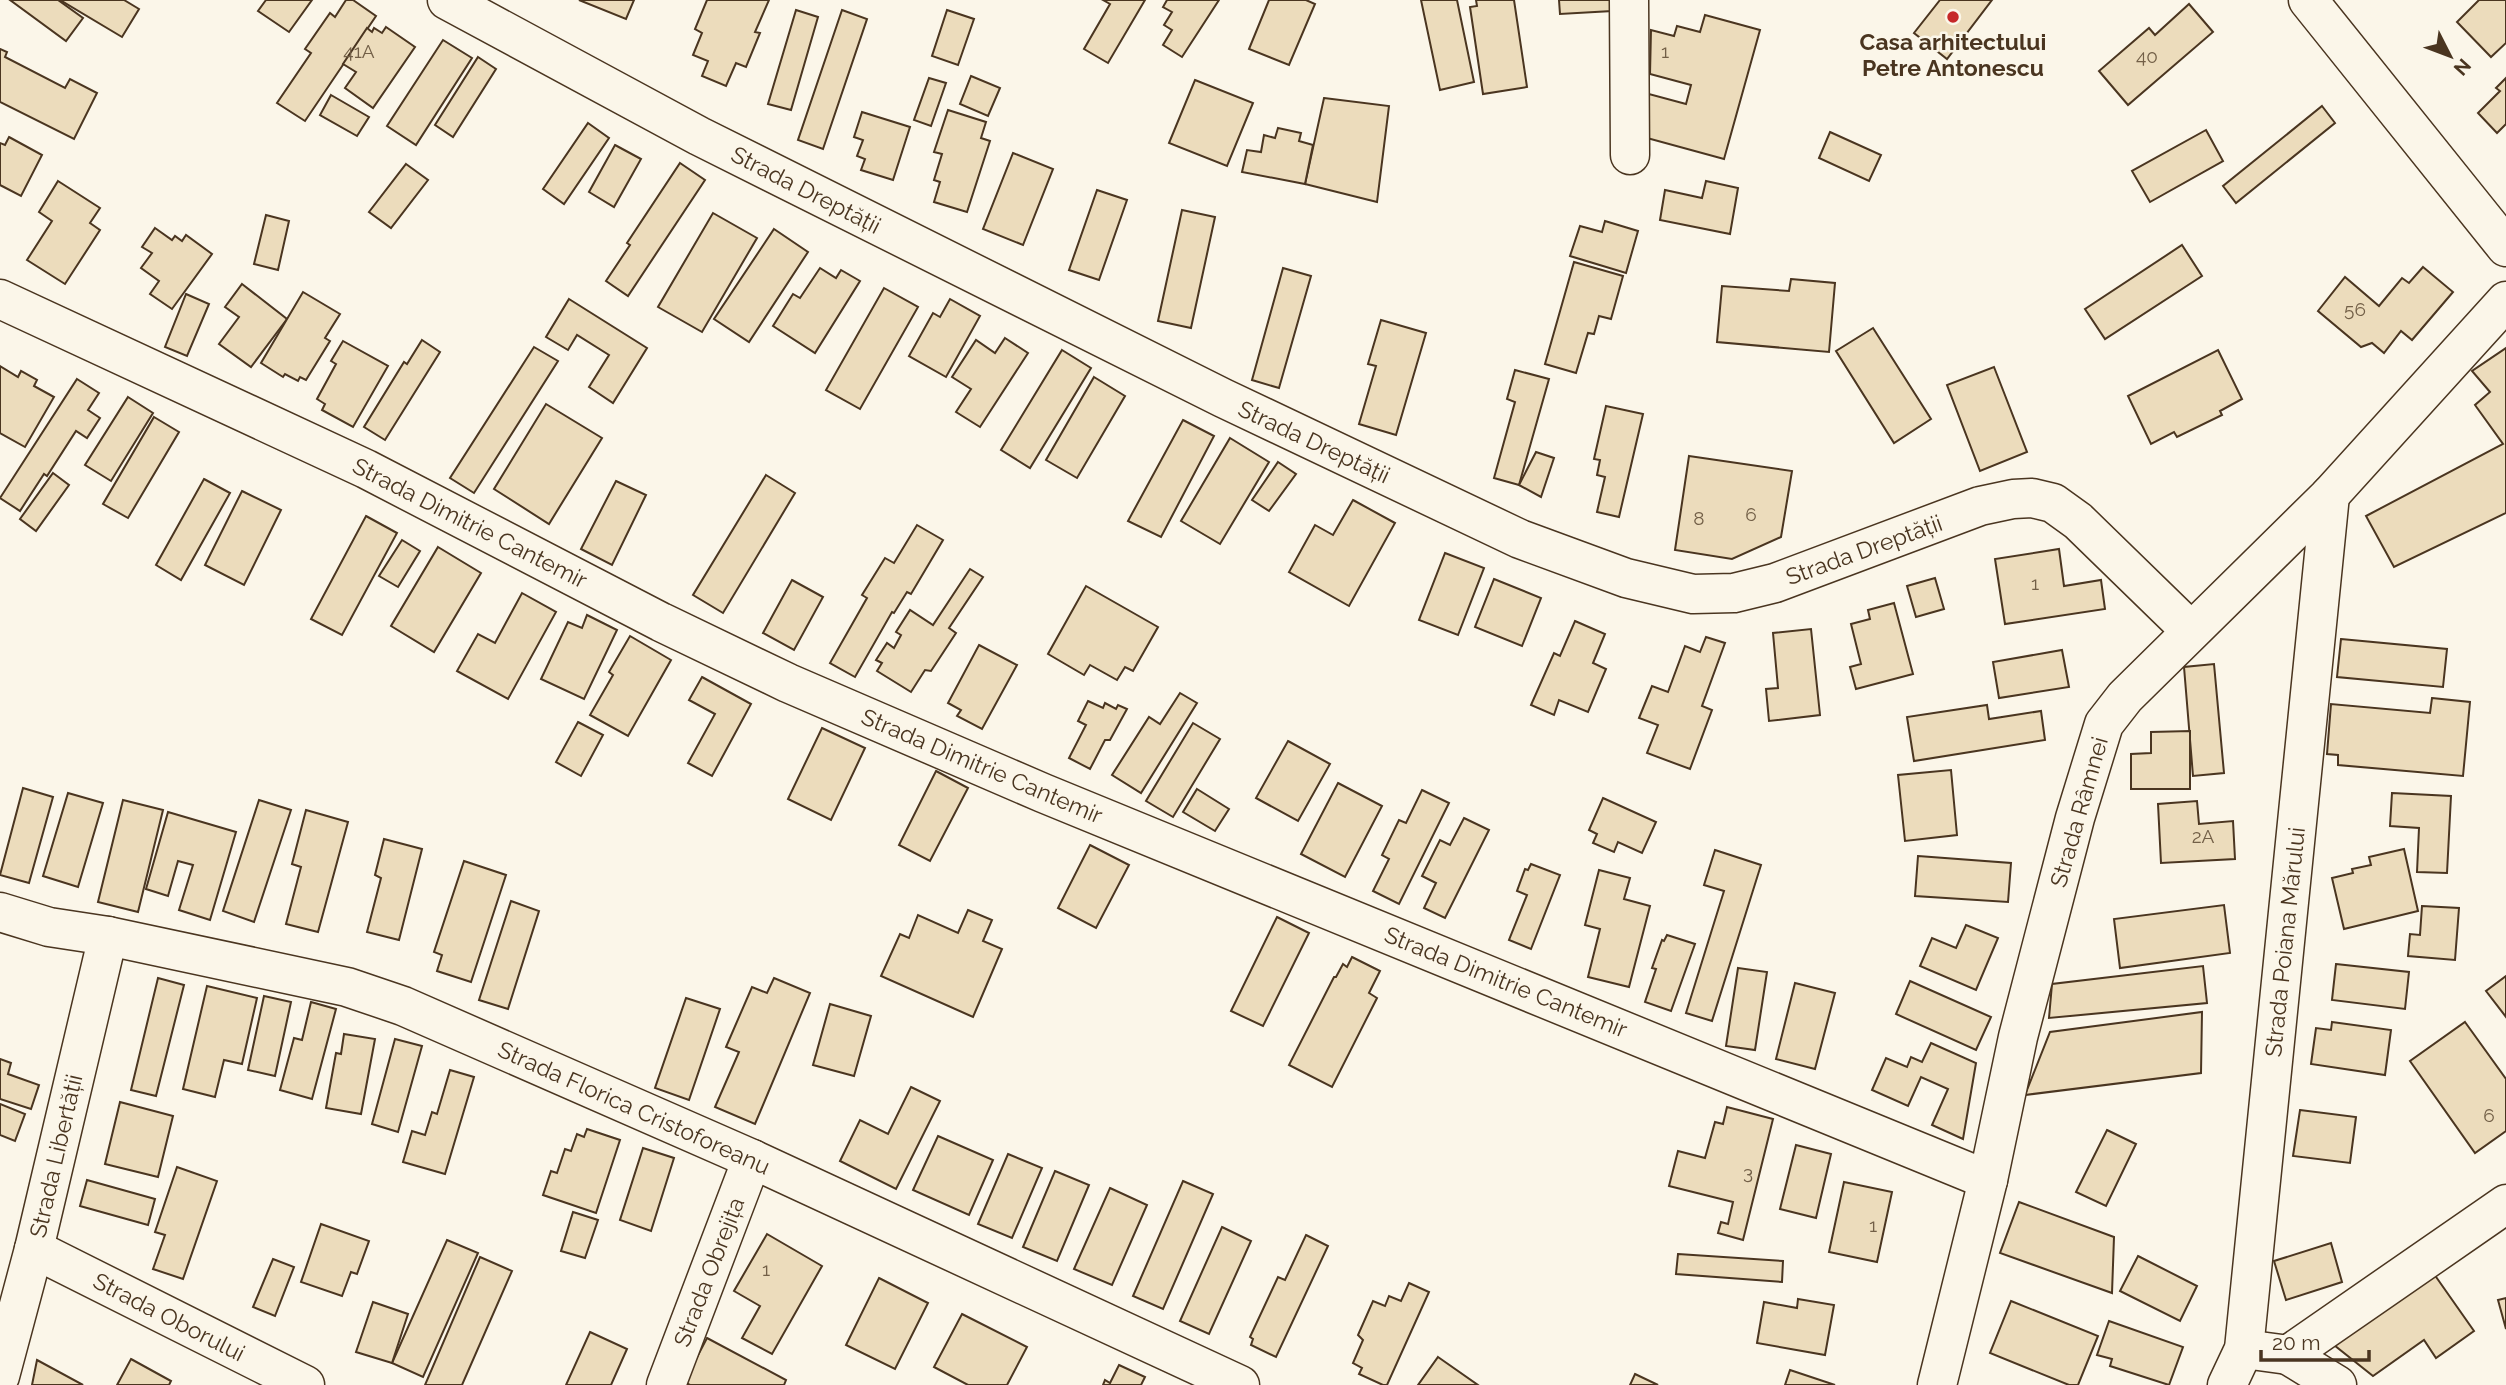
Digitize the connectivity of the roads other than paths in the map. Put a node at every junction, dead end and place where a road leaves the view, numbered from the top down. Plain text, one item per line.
1 (446, 0) edge
2 (1629, 0) edge
3 (2308, 0) edge
4 (1630, 155) dead end
5 (2506, 247) edge
6 (0, 299) edge
7 (2506, 301) edge
8 (2330, 495) junction
9 (2191, 631) junction
10 (0, 912) edge
11 (108, 936) junction
12 (752, 1159) junction
13 (1988, 1180) junction
14 (2506, 1204) edge
15 (34, 1249) junction
16 (2244, 1349) junction
17 (2288, 1355) junction
18 (0, 1376) edge
19 (305, 1385) edge
20 (666, 1385) edge
21 (1240, 1385) edge
22 (1937, 1385) edge
23 (2227, 1385) edge
24 (2337, 1385) edge

1 - 9 street, Strada Dreptății
2 - 4 street
3 - 5 street
6 - 13 street, Strada Dimitrie Cantemir
7 - 8 street, Strada Râmnei
8 - 9 street, Strada Râmnei
8 - 16 street, Strada Poiana Mărului
9 - 13 street, Strada Râmnei
10 - 11 street, Strada Florica Cristoforeanu
11 - 12 street, Strada Florica Cristoforeanu
11 - 15 street, Strada Libertății
12 - 20 street, Strada Obrejița
12 - 21 street, Strada Florica Cristoforeanu
13 - 22 street, Strada Râmnei
14 - 17 street
15 - 18 street, Strada Libertății
15 - 19 street, Strada Oborului
16 - 17 street
16 - 23 street, Strada Poiana Mărului
17 - 24 street

